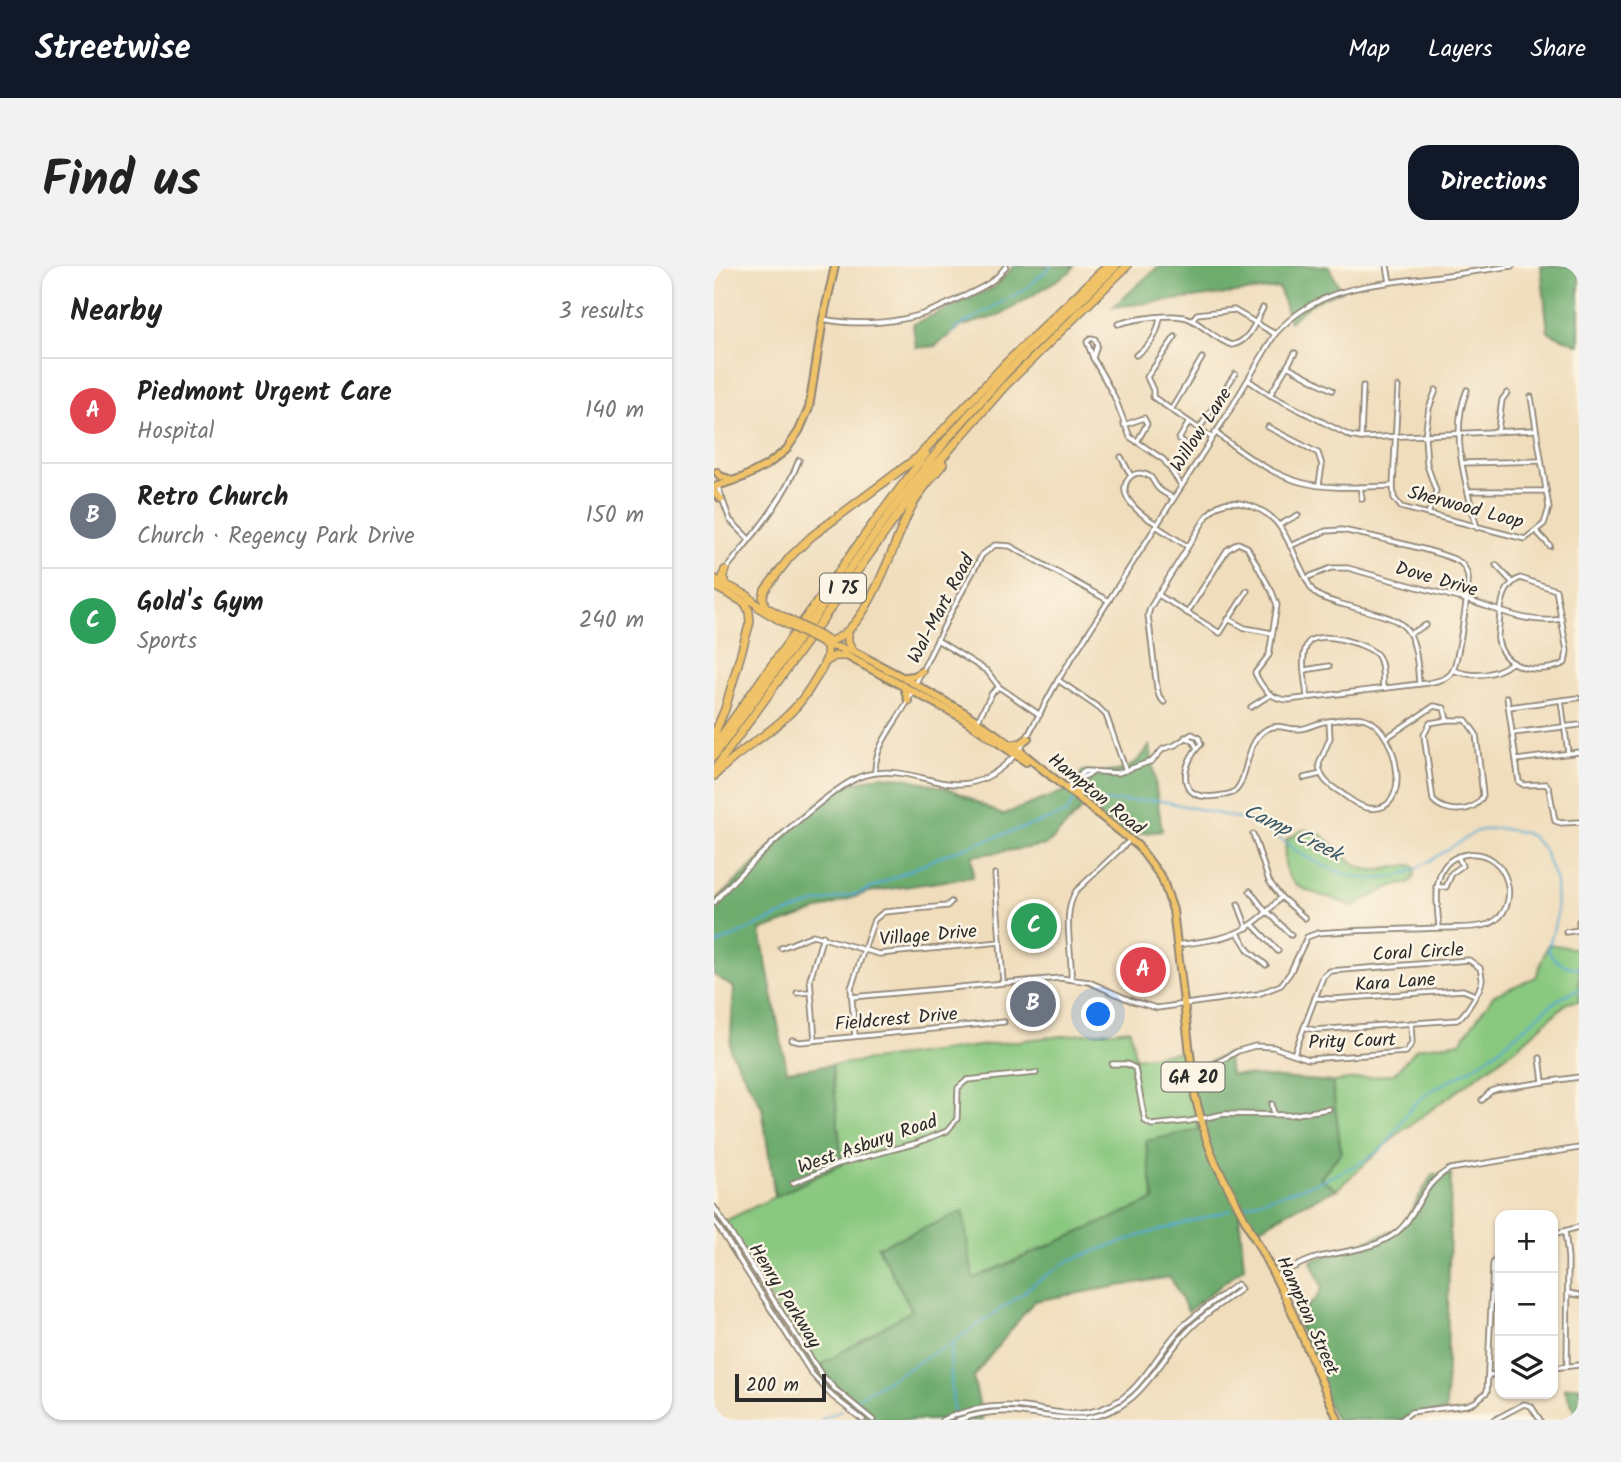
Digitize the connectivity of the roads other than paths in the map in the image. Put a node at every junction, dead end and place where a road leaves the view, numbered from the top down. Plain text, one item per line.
1 (835, 266) edge
2 (1006, 266) edge
3 (1107, 266) edge
4 (1116, 266) edge
5 (1127, 266) edge
6 (1387, 266) edge
7 (1512, 266) edge
8 (1390, 282) junction
9 (1263, 308) dead end
10 (1160, 318) junction
11 (823, 319) junction
12 (1192, 320) junction
13 (1255, 321) junction
14 (1118, 324) dead end
15 (1275, 334) junction
16 (1175, 337) dead end
17 (1295, 353) dead end
18 (1136, 355) dead end
19 (1093, 358) junction
20 (1202, 358) dead end
21 (1287, 366) junction
22 (1235, 374) dead end
23 (1248, 380) junction
24 (1363, 386) dead end
25 (1398, 387) dead end
26 (1332, 390) dead end
27 (1436, 390) dead end
28 (1467, 390) dead end
29 (1507, 393) dead end
30 (1270, 396) junction
31 (1531, 397) dead end
32 (1171, 410) junction
33 (981, 412) junction
34 (1189, 422) junction
35 (1124, 425) junction
36 (948, 426) junction
37 (1268, 427) dead end
38 (1199, 429) junction
39 (1535, 429) junction
40 (1497, 430) junction
41 (1215, 432) junction
42 (1460, 433) junction
43 (1425, 436) junction
44 (1212, 437) junction
45 (1394, 437) junction
46 (1361, 438) junction
47 (1137, 442) junction
48 (1191, 447) dead end
49 (1121, 457) dead end
50 (799, 460) dead end
51 (1541, 461) junction
52 (1462, 463) junction
53 (717, 472) dead end
54 (1132, 476) junction
55 (735, 479) junction
56 (1319, 484) junction
57 (1181, 485) junction
58 (1393, 486) junction
59 (715, 487) edge
60 (1360, 487) junction
61 (1468, 491) junction
62 (1546, 491) junction
63 (1173, 498) junction
64 (721, 499) joint
65 (1362, 499) dead end
66 (1428, 514) junction
67 (1298, 515) dead end
68 (1156, 525) junction
69 (1279, 525) junction
70 (1477, 528) junction
71 (1537, 532) junction
72 (749, 539) junction
73 (1187, 546) junction
74 (1290, 546) junction
75 (1549, 546) dead end
76 (1496, 565) dead end
77 (725, 570) junction
78 (714, 578) edge
79 (1306, 578) junction
80 (1512, 582) junction
81 (726, 585) junction
82 (714, 586) edge
83 (765, 590) junction
84 (1247, 591) dead end
85 (1157, 594) junction
86 (746, 599) junction
87 (1465, 599) junction
88 (1109, 601) junction
89 (763, 608) junction
90 (1500, 611) junction
91 (1187, 613) junction
92 (1228, 619) junction
93 (1562, 619) junction
94 (750, 622) junction
95 (1426, 625) dead end
96 (848, 631) junction
97 (1273, 633) junction
98 (1411, 633) junction
99 (937, 639) junction
100 (827, 643) junction
101 (838, 648) junction
102 (853, 651) junction
103 (845, 656) junction
104 (825, 662) junction
105 (1513, 662) junction
106 (1329, 666) dead end
107 (1305, 670) junction
108 (1453, 670) junction
109 (922, 671) junction
110 (902, 677) junction
111 (1058, 680) junction
112 (1419, 684) junction
113 (902, 685) junction
114 (999, 687) junction
115 (914, 688) junction
116 (1383, 688) junction
117 (1270, 695) junction
118 (1307, 697) junction
119 (1507, 697) dead end
120 (1578, 698) edge
121 (1561, 700) junction
122 (908, 701) junction
123 (1164, 702) dead end
124 (1251, 707) dead end
125 (1509, 707) junction
126 (1040, 715) junction
127 (1447, 720) junction
128 (978, 721) junction
129 (1329, 721) junction
130 (1579, 725) edge
131 (1564, 727) junction
132 (1513, 733) junction
133 (714, 735) edge
134 (1027, 738) junction
135 (1386, 738) junction
136 (1011, 745) junction
137 (714, 746) edge
138 (1579, 752) edge
139 (1018, 753) junction
140 (1568, 753) junction
141 (714, 757) edge
142 (1516, 760) junction
143 (1038, 766) junction
144 (714, 771) edge
145 (1126, 771) junction
146 (875, 773) junction
147 (1321, 774) junction
148 (714, 776) edge
149 (1304, 778) dead end
150 (1075, 780) junction
151 (1058, 781) junction
152 (1067, 791) junction
153 (1078, 797) junction
154 (1579, 822) edge
155 (1253, 834) dead end
156 (1131, 839) junction
157 (1458, 856) junction
158 (995, 874) dead end
159 (1436, 887) junction
160 (1251, 891) dead end
161 (1281, 897) junction
162 (951, 902) dead end
163 (714, 903) edge
164 (1238, 904) dead end
165 (1268, 913) junction
166 (1305, 918) dead end
167 (1579, 921) edge
168 (1253, 925) junction
169 (1247, 928) junction
170 (1439, 928) junction
171 (1238, 932) junction
172 (1566, 932) dead end
173 (1291, 935) dead end
174 (823, 936) junction
175 (1000, 942) junction
176 (1177, 945) junction
177 (780, 948) dead end
178 (863, 950) junction
179 (1278, 951) dead end
180 (1266, 965) dead end
181 (1071, 979) junction
182 (1003, 982) junction
183 (810, 992) junction
184 (797, 993) dead end
185 (1475, 995) junction
186 (852, 997) junction
187 (1315, 998) junction
188 (1183, 1005) junction
189 (1004, 1022) dead end
190 (1411, 1023) junction
191 (1304, 1027) junction
192 (855, 1036) junction
193 (792, 1040) dead end
194 (815, 1040) junction
195 (1294, 1054) junction
196 (1540, 1058) dead end
197 (1112, 1065) dead end
198 (1192, 1070) junction
199 (1036, 1073) dead end
200 (1579, 1077) edge
201 (1544, 1082) junction
202 (1482, 1101) dead end
203 (1272, 1104) dead end
204 (1329, 1109) dead end
205 (1274, 1115) junction
206 (1200, 1119) junction
207 (1579, 1148) edge
208 (793, 1183) dead end
209 (714, 1207) edge
210 (714, 1220) edge
211 (1248, 1223) joint
212 (1579, 1227) edge
213 (1565, 1231) junction
214 (1558, 1233) edge
215 (1495, 1260) edge
216 (1276, 1276) junction
217 (1568, 1293) junction
218 (1579, 1295) edge
219 (1579, 1365) edge
220 (1567, 1366) junction
221 (1558, 1367) edge
222 (1495, 1374) edge
223 (1489, 1375) junction
224 (863, 1420) edge
225 (873, 1420) edge
226 (942, 1420) edge
227 (958, 1420) edge
228 (1338, 1420) edge
229 (1401, 1420) edge
230 (1495, 1420) edge
231 (1540, 1420) edge

1 - 11 main road
2 - 11 street
3 - 36 highway, I 75
4 - 141 highway
5 - 33 highway, I 75
6 - 8 street
7 - 8 street, Willow Lane
8 - 15 street, Willow Lane
9 - 13 street
10 - 12 street
10 - 14 street
10 - 18 street
11 - 55 main road
12 - 13 street
12 - 13 street
13 - 15 street
15 - 23 street, Willow Lane
16 - 32 street
17 - 21 street
19 - 19 street
19 - 35 street
20 - 32 street
21 - 26 street
21 - 30 street
22 - 38 street
23 - 30 street
23 - 41 street, Willow Lane
24 - 46 street
25 - 45 street, Sherwood Loop
27 - 43 street
28 - 42 street
29 - 40 street
30 - 46 street
31 - 39 street, Sherwood Loop
32 - 34 street
33 - 96 highway
33 - 144 highway, I 75
34 - 38 street
34 - 48 street
35 - 47 street
35 - 47 street
36 - 83 highway
36 - 137 highway, I 75
37 - 56 street
38 - 44 street
39 - 40 street
39 - 51 street, Sherwood Loop
40 - 42 street
41 - 44 street, Willow Lane
41 - 56 street
42 - 43 street
42 - 52 street
43 - 45 street
43 - 66 street
44 - 57 street, Willow Lane
45 - 46 street
45 - 58 street, Sherwood Loop
47 - 57 street
49 - 54 street
50 - 72 street
51 - 52 street
51 - 62 street, Sherwood Loop
52 - 61 street
53 - 55 main road
54 - 63 street
54 - 68 street
55 - 59 main road
56 - 60 street
57 - 63 street, Willow Lane
58 - 60 street
58 - 66 street, Sherwood Loop
59 - 64 main road
60 - 65 street
61 - 62 street
61 - 70 street
62 - 71 street, Sherwood Loop
63 - 68 street, Willow Lane
64 - 72 street
66 - 70 street, Sherwood Loop
67 - 69 street
68 - 73 street
68 - 88 street, Willow Lane
69 - 73 street
69 - 74 street
70 - 71 street, Sherwood Loop
71 - 75 street
72 - 77 street
73 - 85 street
74 - 79 street
74 - 87 street
76 - 80 street
77 - 78 highway
77 - 81 highway
78 - 81 highway, Hampton Road / GA 20
79 - 87 street, Dove Drive
79 - 98 street
80 - 90 street
80 - 93 street
81 - 86 highway, Hampton Road / GA 20
82 - 86 highway, Hampton Road / GA 20
83 - 86 highway
83 - 89 highway
84 - 92 street
85 - 91 street
85 - 123 street
86 - 89 highway, Hampton Road / GA 20
86 - 94 highway
87 - 90 street, Dove Drive
87 - 108 street
88 - 99 street, Wal-Mart Road
88 - 111 street, Willow Lane
89 - 94 highway
89 - 100 highway, Hampton Road / GA 20, bridge
90 - 93 street, Dove Drive
90 - 105 street
91 - 92 street
91 - 97 street
92 - 97 street
93 - 105 street
94 - 133 highway
95 - 98 street
96 - 100 highway
96 - 102 highway
97 - 117 street
98 - 112 street
99 - 109 street, Wal-Mart Road
99 - 114 street
100 - 101 main road, Hampton Road / GA 20
100 - 104 highway
101 - 102 main road, Hampton Road / GA 20
101 - 103 main road, Hampton Road / GA 20
102 - 110 main road, Hampton Road / GA 20
103 - 104 highway
103 - 113 main road, Hampton Road / GA 20
104 - 148 highway
105 - 108 street
106 - 107 street
107 - 116 street
107 - 118 street
108 - 112 street
109 - 110 main road
109 - 115 street, Wal-Mart Road
110 - 115 main road, Hampton Road / GA 20
111 - 126 street, Willow Lane
111 - 145 street
112 - 116 street
113 - 115 main road, Hampton Road / GA 20
113 - 122 main road
114 - 126 street
114 - 128 street
115 - 122 street, Wal-Mart Road
115 - 128 main road, Hampton Road / GA 20
115 - 139 main road, Hampton Road / GA 20
116 - 118 street
117 - 118 street
117 - 124 street
119 - 125 street
120 - 121 street
121 - 125 street
121 - 131 street
122 - 146 street, Wal-Mart Road
125 - 132 street
126 - 134 street, Willow Lane
127 - 127 street
127 - 135 street
128 - 136 main road, Hampton Road / GA 20
129 - 135 street
129 - 145 street
129 - 147 street
130 - 131 street
131 - 132 street
131 - 140 street
132 - 142 street
134 - 136 main road
134 - 139 street, Willow Lane
135 - 147 street
136 - 139 main road, Hampton Road / GA 20
138 - 140 street
139 - 143 main road, Hampton Road / GA 20
139 - 143 main road, Hampton Road / GA 20
139 - 146 street
140 - 142 street
142 - 154 street
143 - 151 main road, Hampton Road / GA 20
145 - 150 street
146 - 163 street
147 - 149 street
150 - 151 main road
150 - 152 street
150 - 153 main road
151 - 152 main road, Hampton Road / GA 20
152 - 153 main road, Hampton Road / GA 20
153 - 156 main road, Hampton Road / GA 20
155 - 161 street
156 - 176 main road, Hampton Road / GA 20
156 - 181 street
157 - 159 street
157 - 159 street
157 - 170 street
158 - 175 street
159 - 170 street
160 - 165 street
161 - 165 street
161 - 166 street
162 - 178 street
164 - 169 street
165 - 168 street
165 - 173 street
167 - 172 street
168 - 169 street
168 - 179 street
169 - 171 street
170 - 188 street
171 - 176 street
171 - 180 street
174 - 177 street
174 - 178 street, Village Drive
174 - 183 street
175 - 178 street, Village Drive
175 - 182 street
176 - 188 main road, Hampton Road / GA 20
178 - 186 street
181 - 182 street
181 - 188 street
182 - 186 street
183 - 184 street
183 - 194 street
185 - 187 street, Kara Lane
185 - 187 street, Coral Circle
185 - 190 street
186 - 192 street
187 - 191 street, Coral Circle
188 - 198 main road, Hampton Road / GA 20
189 - 192 street, Fieldcrest Drive
190 - 191 street
190 - 195 street, Prity Court
191 - 195 street, Coral Circle
192 - 194 street, Fieldcrest Drive
193 - 194 street, Fieldcrest Drive
195 - 198 street, Prity Court
196 - 201 street
197 - 206 street
198 - 206 main road, Hampton Road / GA 20
199 - 208 street, West Asbury Road
200 - 201 street
201 - 202 street
203 - 205 street
204 - 205 street
205 - 206 street
206 - 211 main road, Hampton Road / GA 20
207 - 216 street
209 - 225 street, Henry Parkway
210 - 224 street, Henry Parkway
211 - 216 main road, Hampton Street / GA 20
212 - 213 street
213 - 214 street
213 - 217 street
215 - 223 street
216 - 228 main road, Hampton Street / GA 20
217 - 218 street
217 - 220 street
219 - 220 street
220 - 221 street
222 - 223 street
223 - 229 street
226 - 227 street
230 - 231 street

